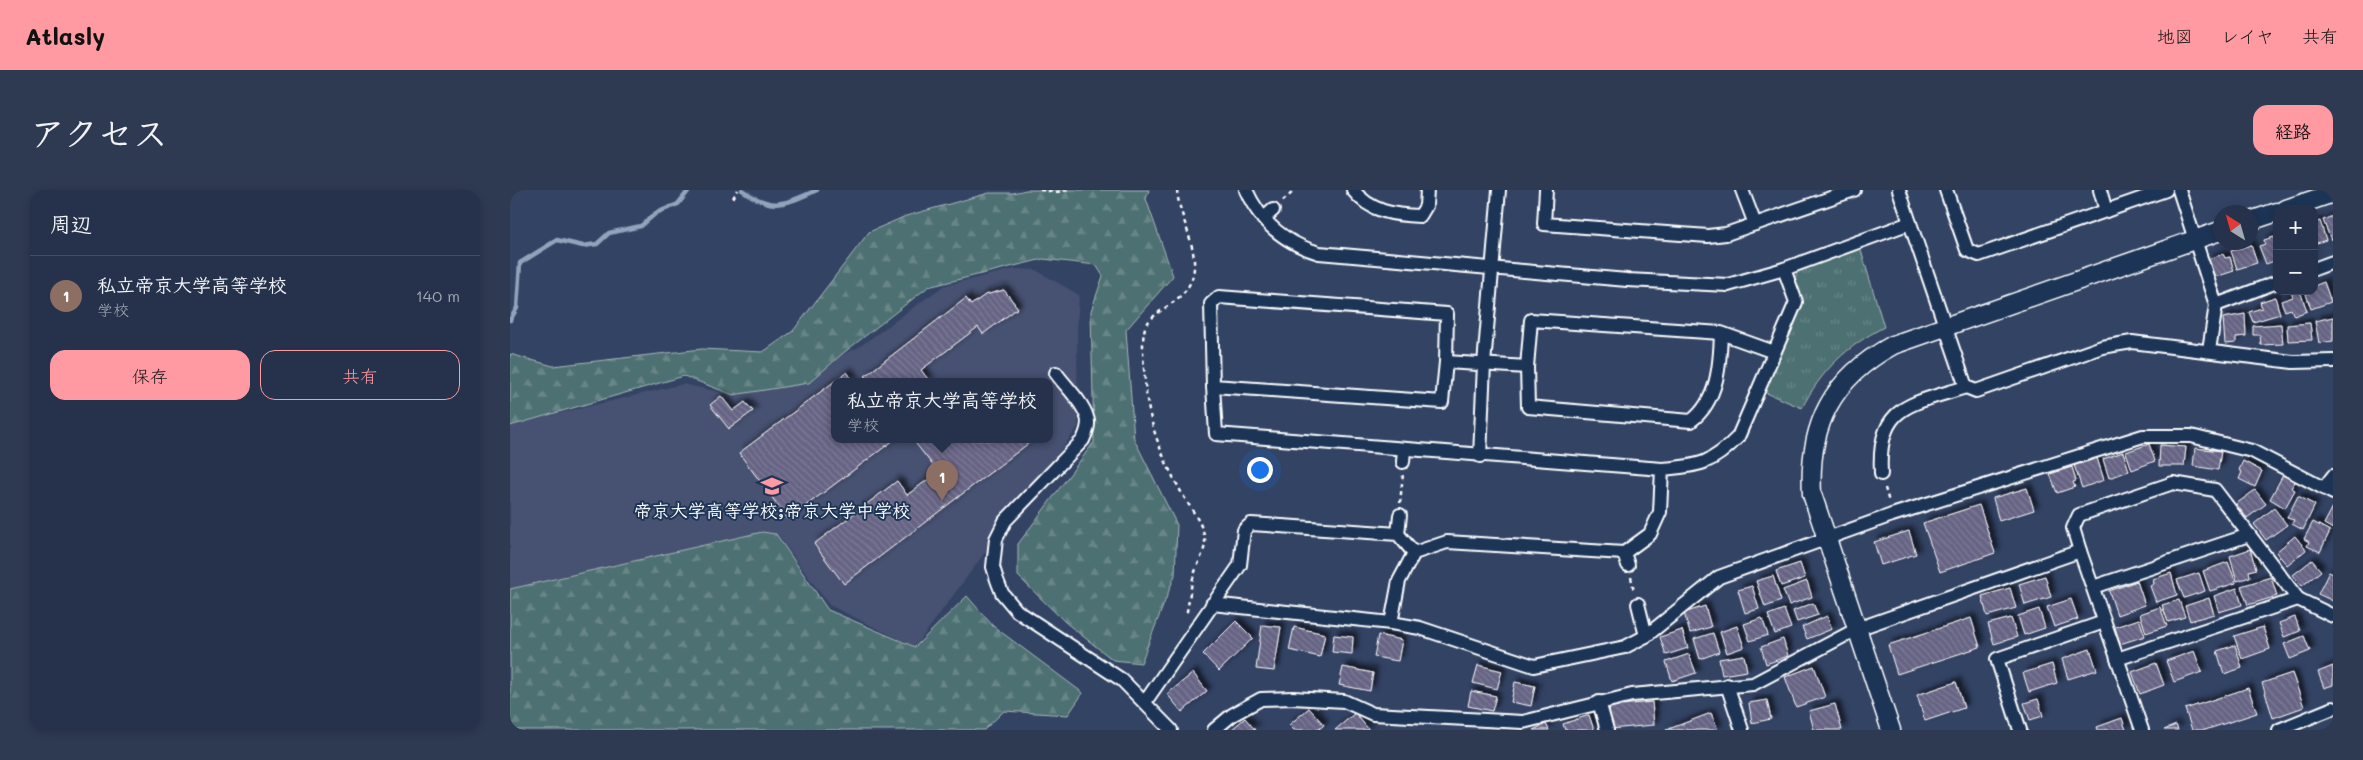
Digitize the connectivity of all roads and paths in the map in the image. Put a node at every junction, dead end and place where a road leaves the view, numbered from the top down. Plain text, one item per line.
1 (738, 190) edge
2 (1040, 190) edge
3 (1070, 190) edge
4 (1177, 190) edge
5 (1246, 190) edge
6 (1353, 190) edge
7 (1427, 190) edge
8 (1499, 190) edge
9 (1546, 190) edge
10 (1742, 190) edge
11 (1854, 190) edge
12 (1899, 190) edge
13 (1946, 190) edge
14 (2100, 190) edge
15 (2166, 190) edge
16 (2179, 190) edge
17 (2333, 193) edge
18 (1828, 194) edge
19 (733, 198) dead end
20 (2298, 205) edge
21 (1273, 210) dead end
22 (2106, 211) junction
23 (2273, 213) edge
24 (2258, 218) edge
25 (1263, 219) junction
26 (1910, 223) junction
27 (1755, 224) junction
28 (2213, 233) edge
29 (2194, 240) junction
30 (2333, 262) edge
31 (2318, 268) edge
32 (1493, 269) junction
33 (1784, 269) junction
34 (2273, 284) edge
35 (2216, 305) junction
36 (1944, 326) junction
37 (1721, 333) junction
38 (2209, 350) junction
39 (1774, 352) junction
40 (2333, 361) edge
41 (1446, 362) junction
42 (1484, 364) junction
43 (1527, 367) junction
44 (1056, 373) dead end
45 (1213, 386) junction
46 (1966, 386) junction
47 (1404, 456) junction
48 (1480, 456) junction
49 (1662, 469) junction
50 (1881, 474) joint
51 (2333, 476) edge
52 (2328, 490) edge
53 (1400, 515) joint
54 (1892, 515) junction
55 (1398, 534) junction
56 (2249, 536) junction
57 (1827, 539) junction
58 (2080, 551) junction
59 (1414, 554) junction
60 (1626, 559) junction
61 (2093, 587) junction
62 (2298, 599) junction
63 (1212, 604) junction
64 (1638, 604) joint
65 (1186, 616) dead end
66 (2333, 616) edge
67 (2104, 622) junction
68 (1391, 623) junction
69 (1857, 629) junction
70 (1646, 636) junction
71 (2116, 659) junction
72 (1728, 685) junction
73 (1145, 702) junction
74 (1598, 702) junction
75 (2333, 708) edge
76 (1420, 724) edge
77 (1171, 730) edge
78 (1214, 730) edge
79 (1607, 730) edge
80 (1742, 730) edge
81 (1891, 730) edge
82 (2020, 730) edge
83 (2142, 730) edge
84 (2279, 730) edge

1 - 19 path
2 - 3 path
4 - 65 path
5 - 25 street
6 - 7 street
8 - 32 street
9 - 27 street
10 - 27 street
11 - 18 street
12 - 26 street
13 - 22 street
14 - 22 street
15 - 22 street
16 - 29 street
17 - 20 street
18 - 27 street
21 - 25 street
23 - 24 street
25 - 32 street
26 - 33 street
26 - 36 street
28 - 29 street
29 - 35 street
29 - 36 street
30 - 31 street
32 - 33 street
32 - 42 street
33 - 39 street
34 - 35 street
35 - 38 street
36 - 46 street
36 - 57 street
37 - 39 street
37 - 43 street
37 - 43 street
38 - 40 street
38 - 46 street
39 - 49 street
41 - 42 street
41 - 45 street
41 - 45 street
42 - 43 street
42 - 48 street
44 - 73 street
45 - 47 street
46 - 50 street
47 - 48 street
47 - 53 path
48 - 49 street
49 - 60 street
50 - 54 path
51 - 52 street
52 - 54 street
53 - 55 street
54 - 57 street
55 - 59 street
55 - 63 street
56 - 58 street
56 - 61 street
56 - 62 street
57 - 69 street
57 - 70 street
58 - 61 street
58 - 69 street
59 - 60 street
59 - 68 street
60 - 64 path
61 - 67 street
62 - 66 street
62 - 71 street
63 - 68 street
63 - 73 street
64 - 70 street
67 - 71 street
67 - 82 street
68 - 70 street
69 - 72 street
69 - 81 street
71 - 83 street
72 - 74 street
72 - 80 street
73 - 77 street
74 - 76 street
74 - 79 street
75 - 84 street
76 - 78 street

